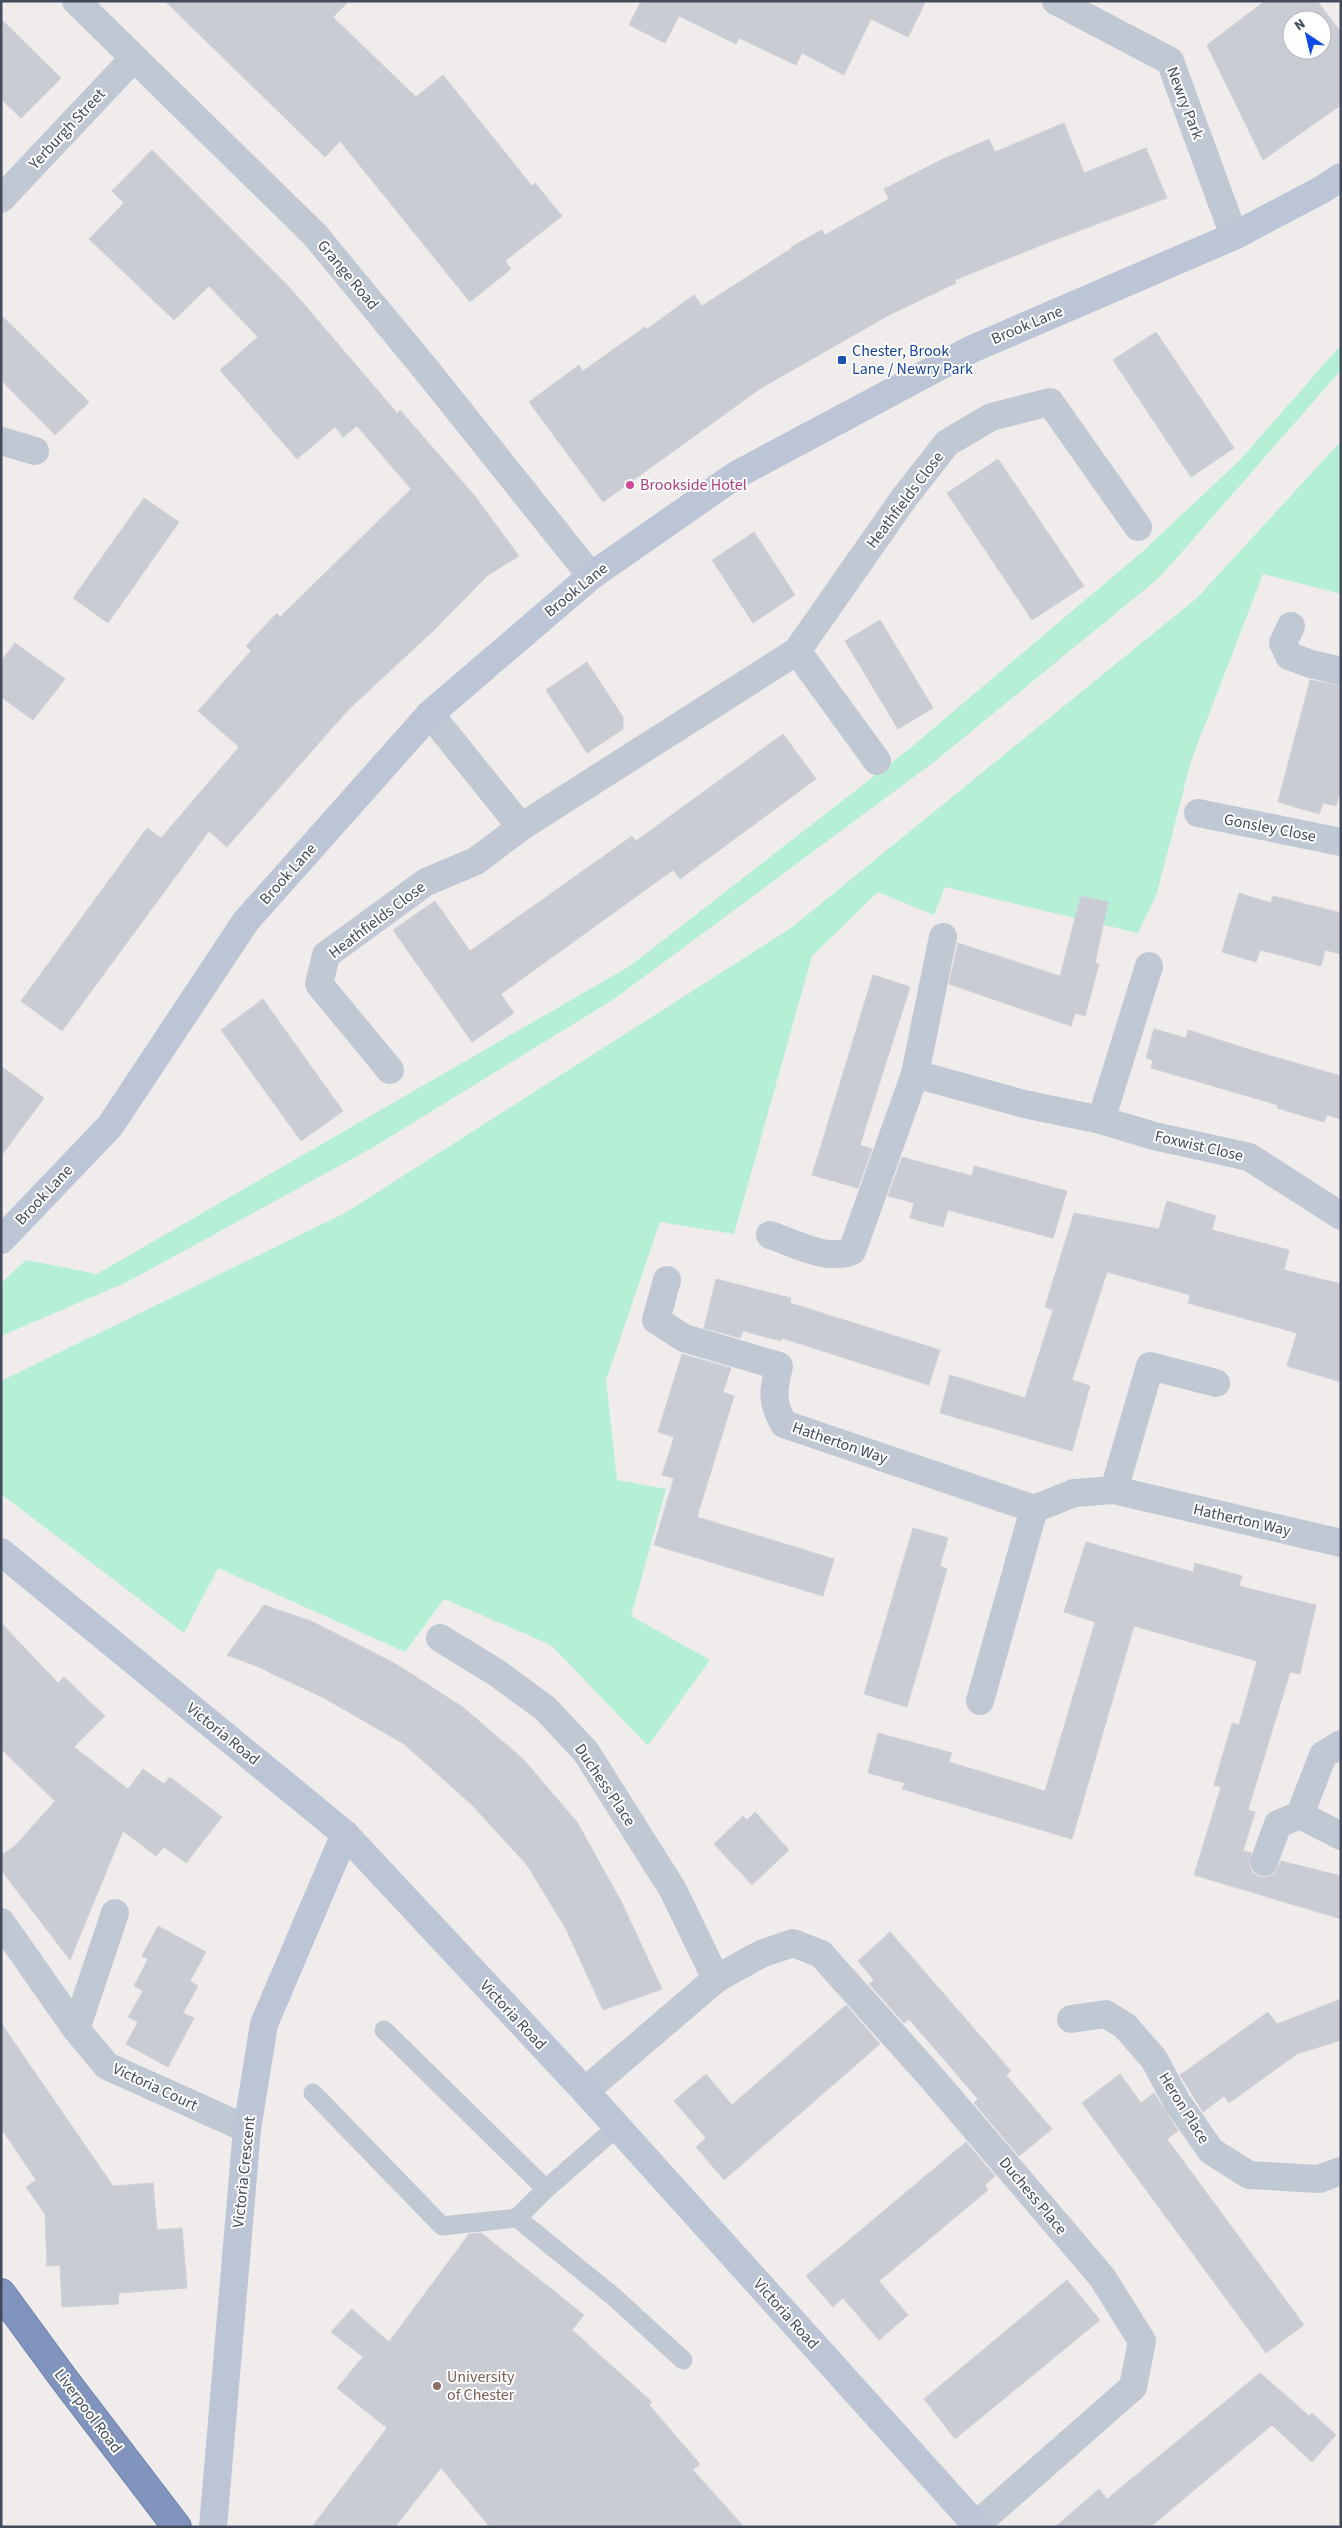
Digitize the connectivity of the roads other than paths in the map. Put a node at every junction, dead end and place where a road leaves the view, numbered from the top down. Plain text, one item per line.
1 (76, 1) edge
2 (1056, 1) edge
3 (133, 59) junction
4 (1341, 178) edge
5 (1, 199) edge
6 (1234, 236) junction
7 (1, 441) edge
8 (35, 451) dead end
9 (1138, 527) dead end
10 (591, 576) junction
11 (1291, 626) dead end
12 (796, 651) junction
13 (1341, 671) edge
14 (430, 714) junction
15 (877, 761) dead end
16 (1198, 814) dead end
17 (521, 827) junction
18 (1341, 842) edge
19 (943, 937) dead end
20 (1150, 966) dead end
21 (390, 1070) dead end
22 (915, 1074) junction
23 (1101, 1120) junction
24 (1341, 1216) edge
25 (770, 1235) dead end
26 (1, 1240) edge
27 (667, 1280) dead end
28 (1216, 1383) dead end
29 (1114, 1490) junction
30 (1034, 1509) junction
31 (1341, 1543) edge
32 (1, 1552) edge
33 (440, 1638) dead end
34 (980, 1701) dead end
35 (1341, 1744) edge
36 (1300, 1815) junction
37 (345, 1834) junction
38 (1341, 1836) edge
39 (1264, 1862) dead end
40 (115, 1913) dead end
41 (1, 1922) edge
42 (716, 1979) junction
43 (1071, 2019) dead end
44 (76, 2029) junction
45 (384, 2030) dead end
46 (585, 2092) junction
47 (313, 2093) dead end
48 (617, 2128) junction
49 (247, 2129) junction
50 (1341, 2172) edge
51 (546, 2189) junction
52 (517, 2218) junction
53 (1, 2293) edge
54 (683, 2360) dead end
55 (977, 2526) edge
56 (176, 2527) edge
57 (213, 2527) edge

1 - 3 street, Grange Road
2 - 6 street, Newry Park
3 - 5 street, Yerburgh Street
3 - 10 street, Grange Road
4 - 6 street, Brook Lane
6 - 10 street, Brook Lane
7 - 8 street
9 - 12 street, Heathfields Close
10 - 14 street, Brook Lane
11 - 13 street
12 - 15 street
12 - 17 street, Heathfields Close
14 - 17 street
14 - 26 street, Brook Lane
16 - 18 street, Gonsley Close
17 - 21 street, Heathfields Close
19 - 22 street
20 - 23 street
22 - 23 street, Foxwist Close
22 - 25 street
23 - 24 street, Foxwist Close
27 - 30 street, Hatherton Way
28 - 29 street
29 - 30 street, Hatherton Way
29 - 31 street, Hatherton Way
30 - 34 street
32 - 37 street, Victoria Road
33 - 42 street, Duchess Place
35 - 36 street
36 - 38 street
36 - 39 street
37 - 46 street, Victoria Road
37 - 49 street, Victoria Crescent
40 - 44 street
41 - 44 street, Victoria Court
42 - 46 street, Duchess Place
42 - 55 street, Duchess Place
43 - 50 street, Heron Place
44 - 49 street, Victoria Court
45 - 51 lane
46 - 48 street, Victoria Road
47 - 52 lane
48 - 51 lane
48 - 55 street, Victoria Road
49 - 57 street, Victoria Crescent
51 - 52 lane
52 - 54 lane
53 - 56 highway, Liverpool Road

